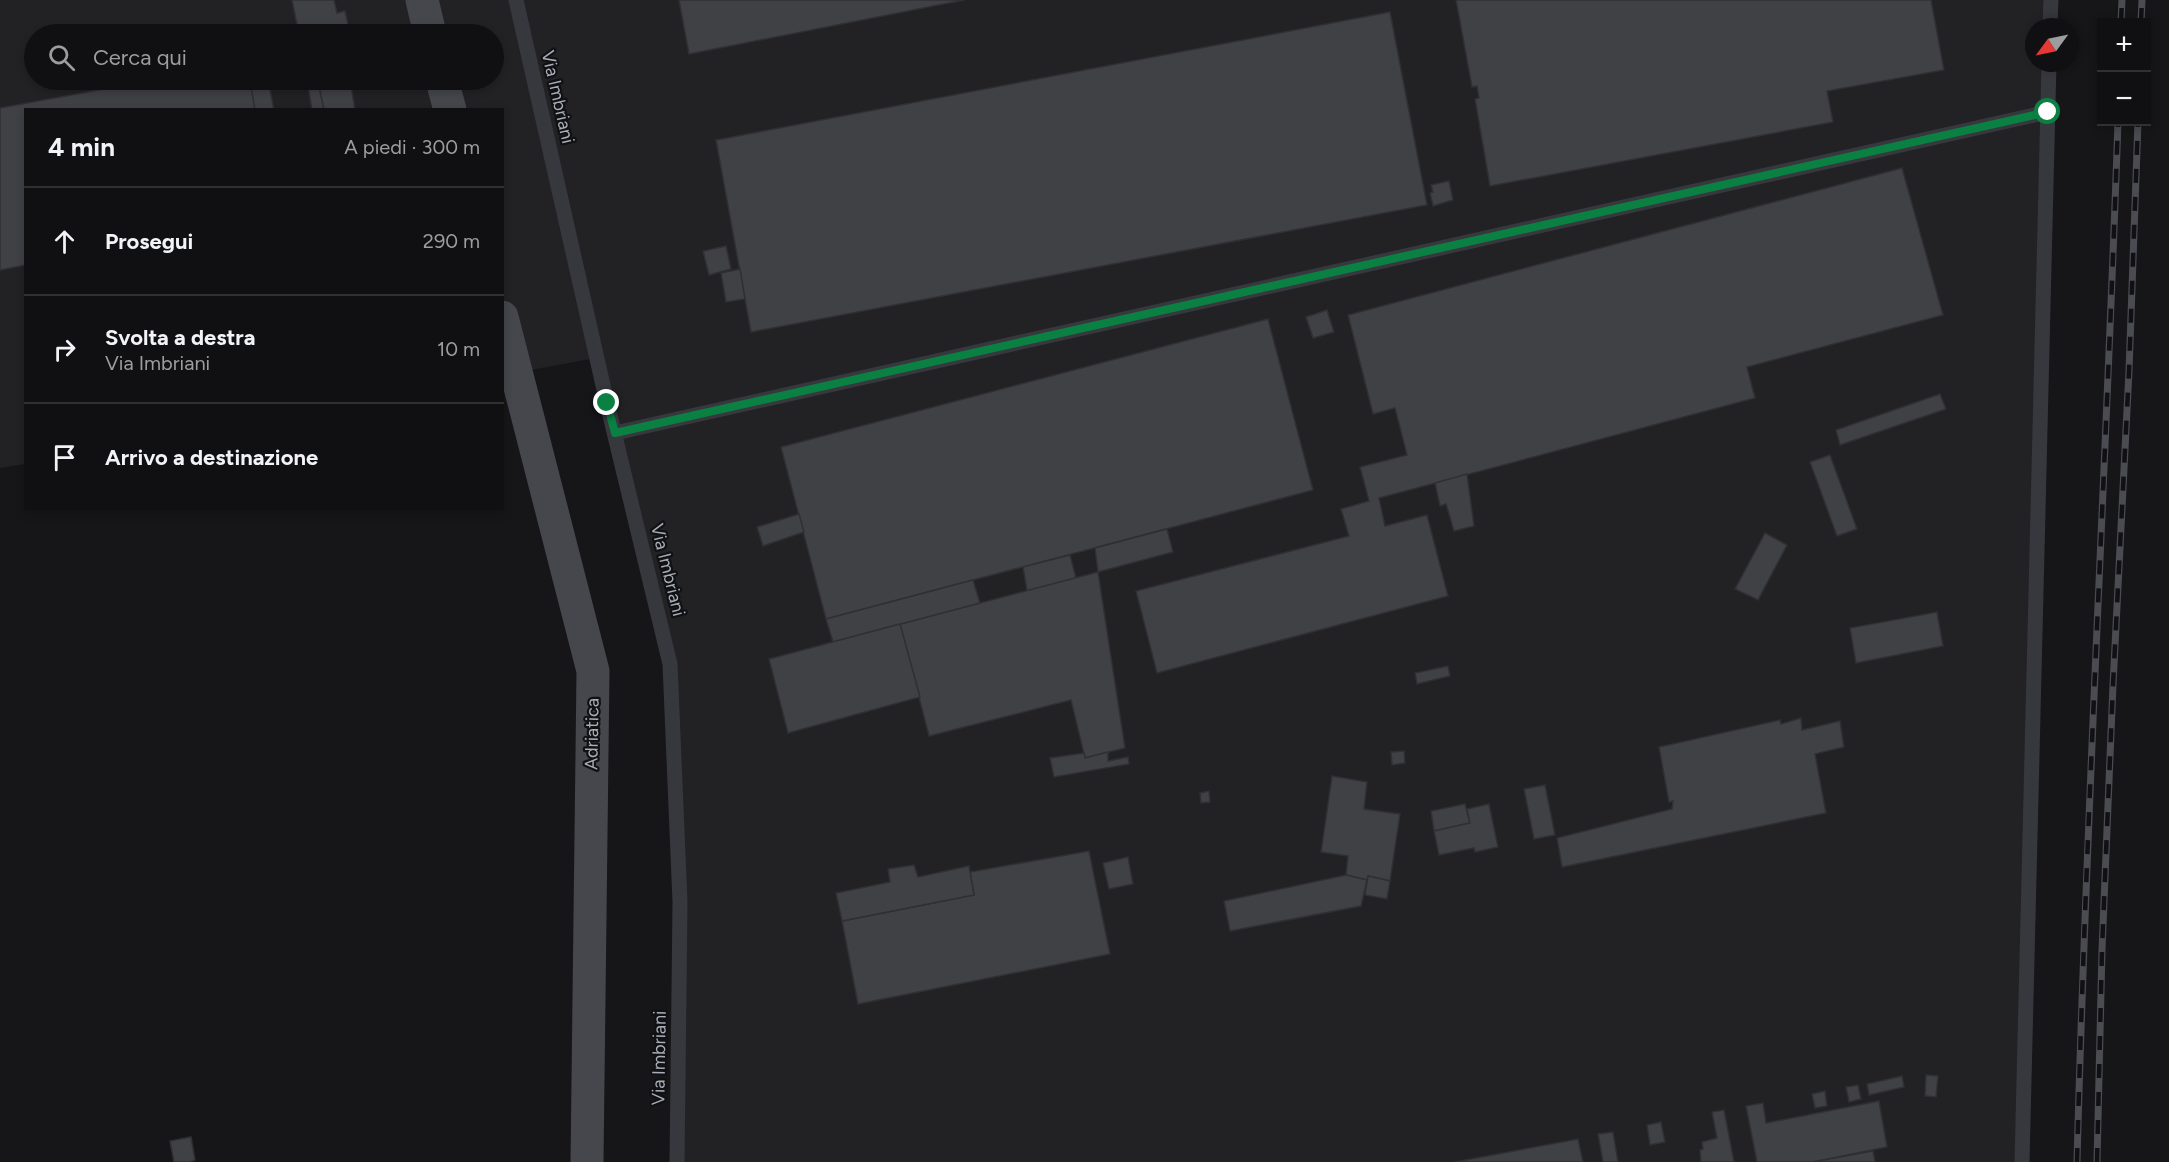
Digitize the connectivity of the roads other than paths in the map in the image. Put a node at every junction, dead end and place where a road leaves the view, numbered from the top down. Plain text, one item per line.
1 (422, 0) edge
2 (516, 0) edge
3 (2051, 0) edge
4 (2050, 18) edge
5 (428, 24) edge
6 (2049, 72) edge
7 (445, 90) edge
8 (449, 108) edge
9 (2048, 112) junction
10 (504, 325) edge
11 (615, 433) junction
12 (587, 1162) edge
13 (677, 1162) edge
14 (2022, 1162) edge

1 - 5 main road
2 - 11 lane, Via Imbriani
3 - 4 lane
6 - 9 lane
7 - 8 main road
9 - 11 lane
9 - 14 lane
10 - 12 main road, Adriatica
11 - 13 lane, Via Imbriani

